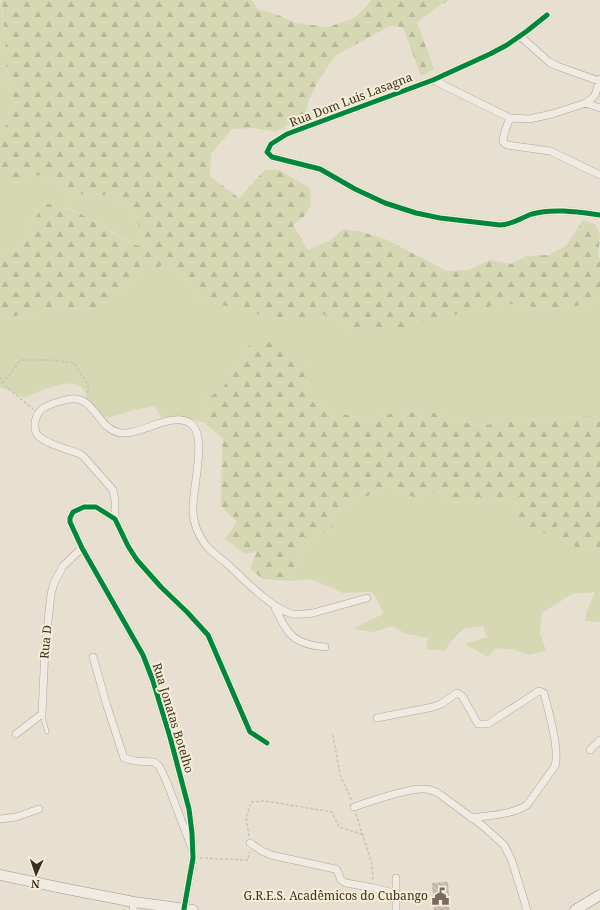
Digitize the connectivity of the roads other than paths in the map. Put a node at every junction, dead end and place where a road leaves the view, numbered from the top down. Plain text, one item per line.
1 (547, 15) dead end
2 (520, 36) junction
3 (433, 80) junction
4 (600, 80) edge
5 (586, 103) junction
6 (600, 108) edge
7 (510, 118) junction
8 (600, 175) edge
9 (600, 215) edge
10 (115, 519) junction
11 (82, 548) junction
12 (367, 598) dead end
13 (274, 605) junction
14 (325, 647) dead end
15 (93, 657) dead end
16 (42, 714) junction
17 (377, 718) dead end
18 (47, 732) dead end
19 (16, 734) dead end
20 (600, 740) edge
21 (267, 743) dead end
22 (590, 750) dead end
23 (354, 807) dead end
24 (39, 809) dead end
25 (471, 818) junction
26 (0, 820) edge
27 (250, 843) road end
28 (193, 855) junction
29 (0, 875) edge
30 (396, 878) dead end
31 (397, 894) junction
32 (600, 895) edge
33 (134, 906) edge
34 (189, 909) edge
35 (396, 910) edge
36 (528, 910) edge
37 (575, 910) edge

1 - 2 street, Rua Dom Luis Lasagna
2 - 3 street, Rua Dom Luis Lasagna
2 - 4 street
3 - 7 street
3 - 9 street, Rua Dom Luis Lasagna
4 - 5 street
5 - 6 street
5 - 7 street
7 - 8 street
10 - 11 street, Rua Jonatas Botelho
10 - 13 street
10 - 21 street
11 - 16 street, Rua D
11 - 28 street, Rua Jonatas Botelho
12 - 13 street
13 - 14 street
15 - 28 street
16 - 18 lane
16 - 19 street
17 - 25 street
20 - 22 street
23 - 25 street
24 - 26 street
25 - 36 street
27 - 31 street
28 - 34 street, Rua Jonatas Botelho
29 - 33 main road
30 - 31 street
31 - 35 street
32 - 37 main road
33 - 34 main road

